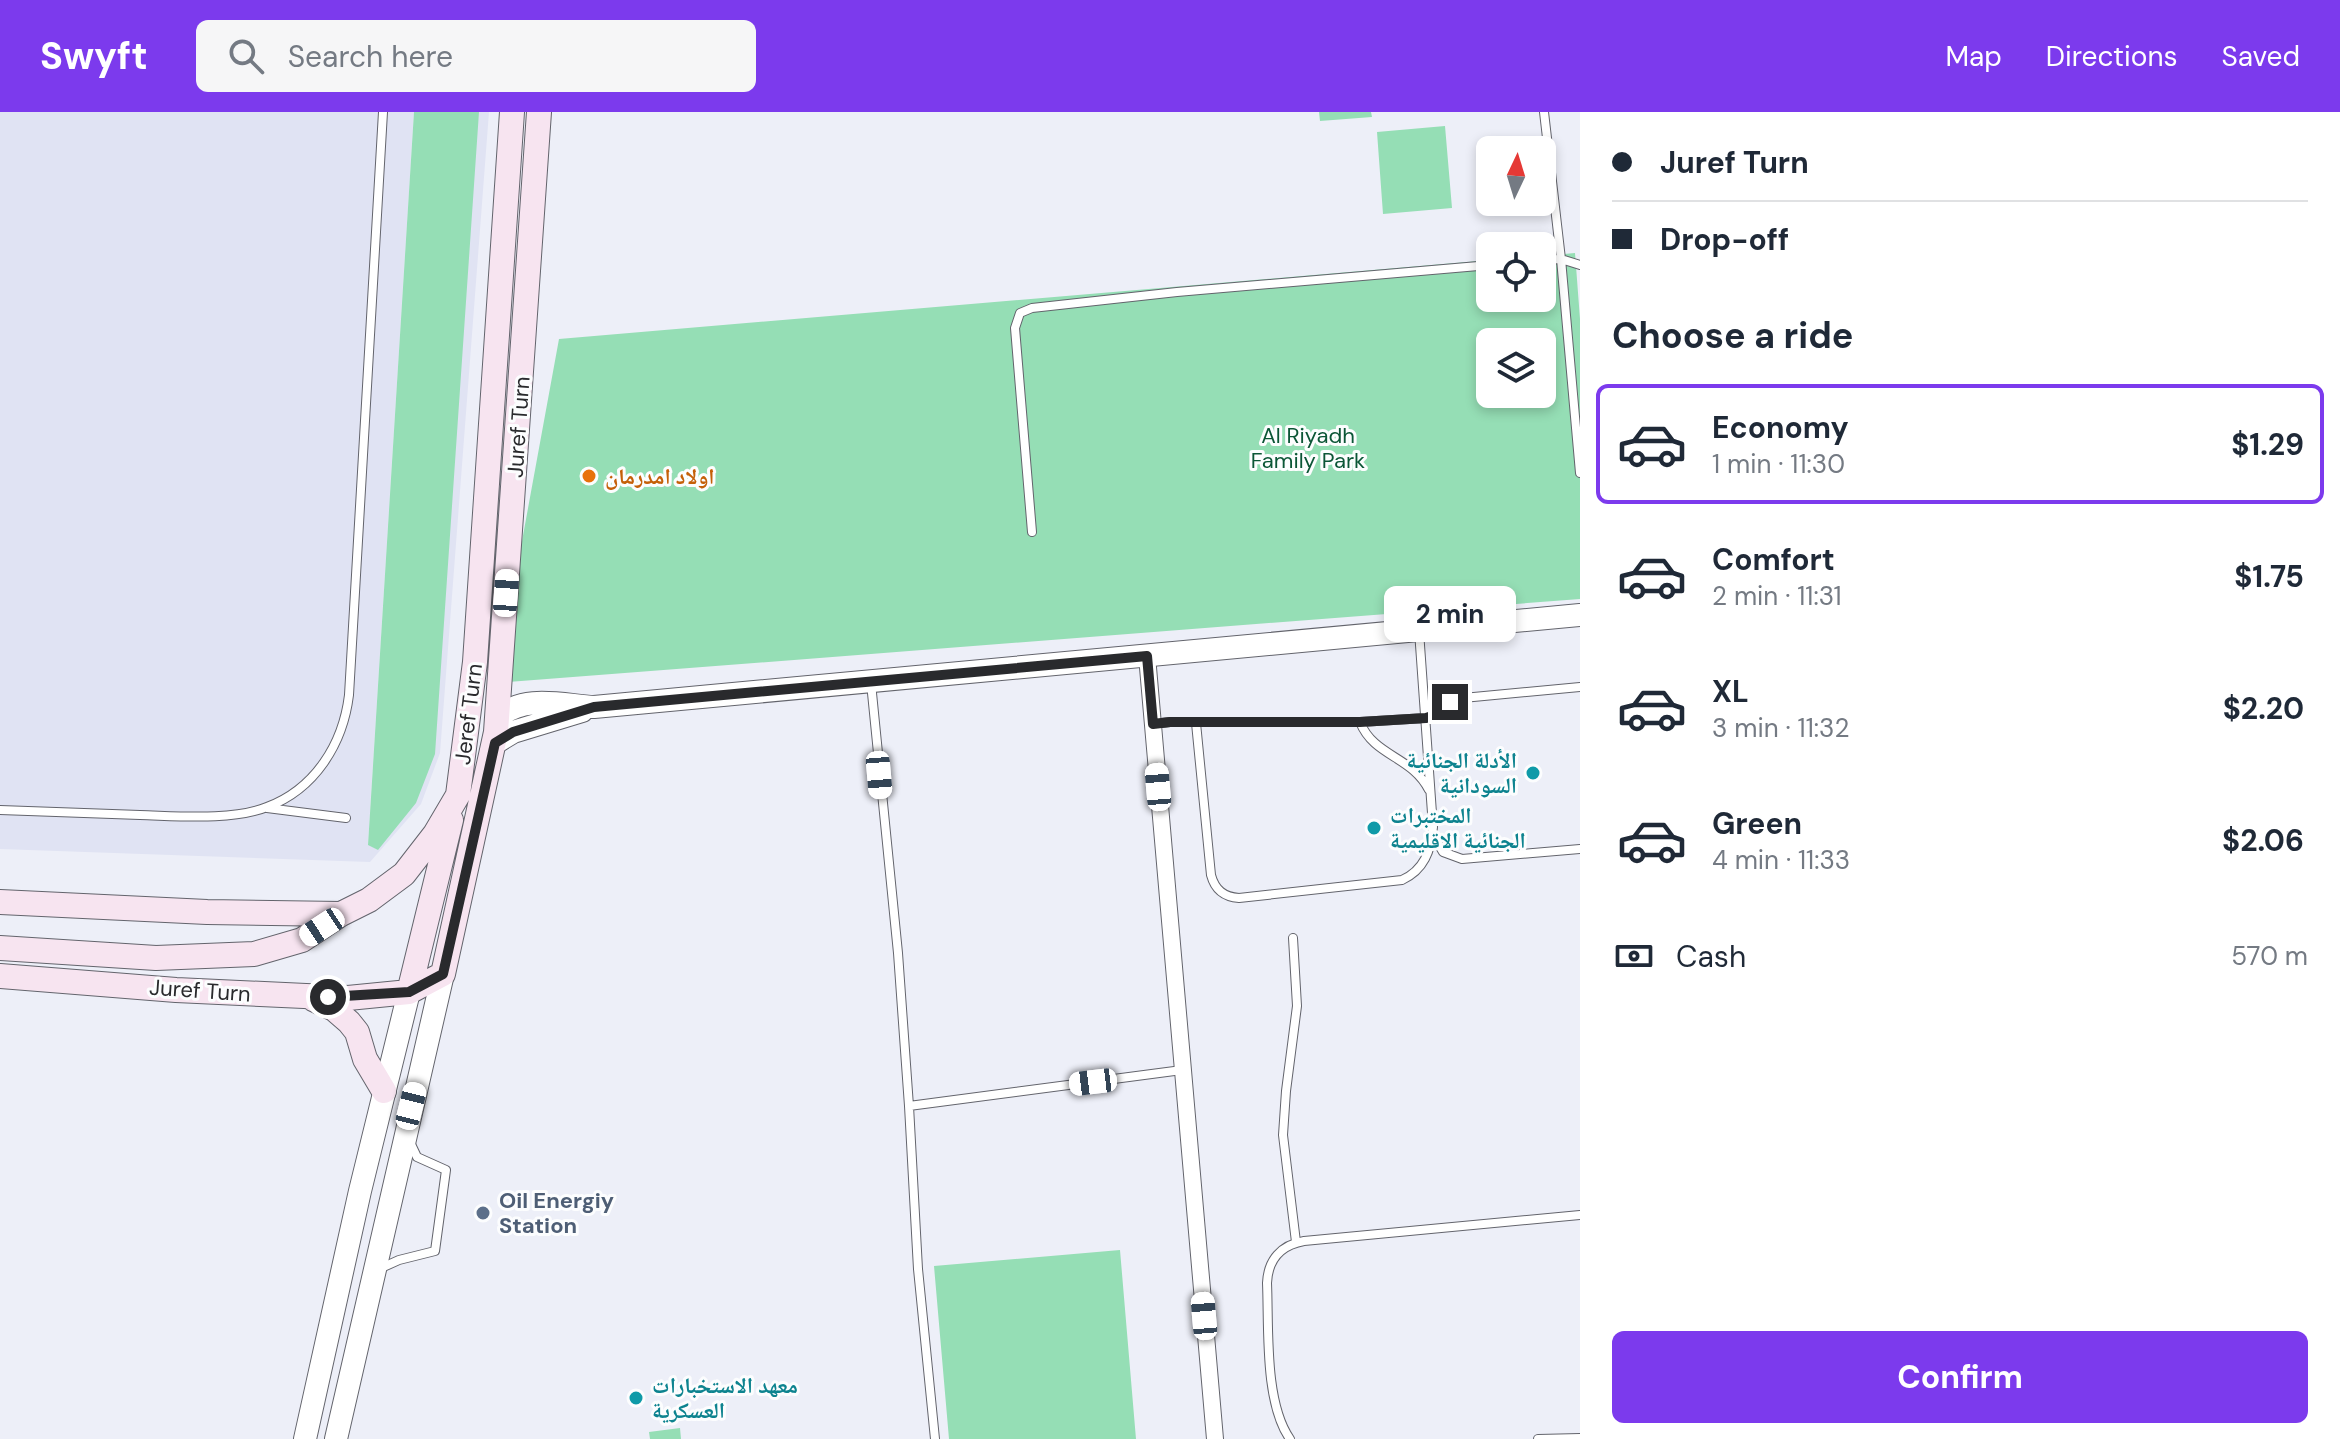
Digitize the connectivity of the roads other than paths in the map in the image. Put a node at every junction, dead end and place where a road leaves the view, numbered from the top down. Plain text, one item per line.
1 (383, 112) edge
2 (512, 112) edge
3 (539, 112) edge
4 (1544, 112) edge
5 (1556, 259) edge
6 (1561, 259) junction
7 (1580, 265) edge
8 (1476, 266) edge
9 (1580, 473) edge
10 (1032, 532) dead end
11 (1580, 615) edge
12 (1419, 631) junction
13 (1147, 656) junction
14 (871, 681) junction
15 (1580, 687) edge
16 (594, 707) junction
17 (497, 718) junction
18 (1426, 718) junction
19 (1360, 722) junction
20 (1196, 723) junction
21 (1153, 724) junction
22 (495, 743) junction
23 (458, 795) junction
24 (1431, 795) junction
25 (266, 808) junction
26 (0, 810) edge
27 (346, 818) dead end
28 (1433, 835) junction
29 (1580, 849) edge
30 (0, 902) edge
31 (341, 914) junction
32 (1293, 938) dead end
33 (0, 948) edge
34 (443, 974) junction
35 (0, 976) edge
36 (409, 992) junction
37 (307, 997) junction
38 (1184, 1070) junction
39 (384, 1091) junction
40 (909, 1106) junction
41 (405, 1132) junction
42 (1580, 1215) edge
43 (1296, 1242) junction
44 (372, 1275) junction
45 (1580, 1438) edge
46 (305, 1439) edge
47 (336, 1439) edge
48 (935, 1439) edge
49 (1215, 1439) edge
50 (1290, 1439) edge
51 (1538, 1439) edge

1 - 25 lane
2 - 23 main road, Jeref Turn
3 - 17 main road, Juref Turn
4 - 6 lane
5 - 6 lane
6 - 7 lane
6 - 9 lane
8 - 10 lane
11 - 12 street
12 - 13 street
12 - 18 lane
13 - 14 street
13 - 21 street
14 - 16 street
14 - 40 lane
15 - 18 lane
16 - 17 street
16 - 22 street
17 - 22 main road, Juref Turn
18 - 19 lane
18 - 24 lane
19 - 20 lane
19 - 24 lane
20 - 21 lane
20 - 28 lane
21 - 38 street
22 - 34 main road, Juref Turn
23 - 31 main road, Jeref Turn
23 - 36 main road
24 - 28 lane
25 - 26 lane
25 - 27 lane
28 - 29 lane
30 - 31 main road
31 - 33 main road, Jeref Turn
32 - 43 lane
34 - 36 main road, Juref Turn
34 - 41 street
35 - 37 main road, Juref Turn
36 - 37 main road, Juref Turn
36 - 39 street
37 - 39 main road
38 - 40 lane
38 - 49 street
39 - 46 street
40 - 48 lane
41 - 44 street
41 - 44 lane
42 - 43 lane
43 - 50 lane
44 - 47 street
45 - 51 lane

